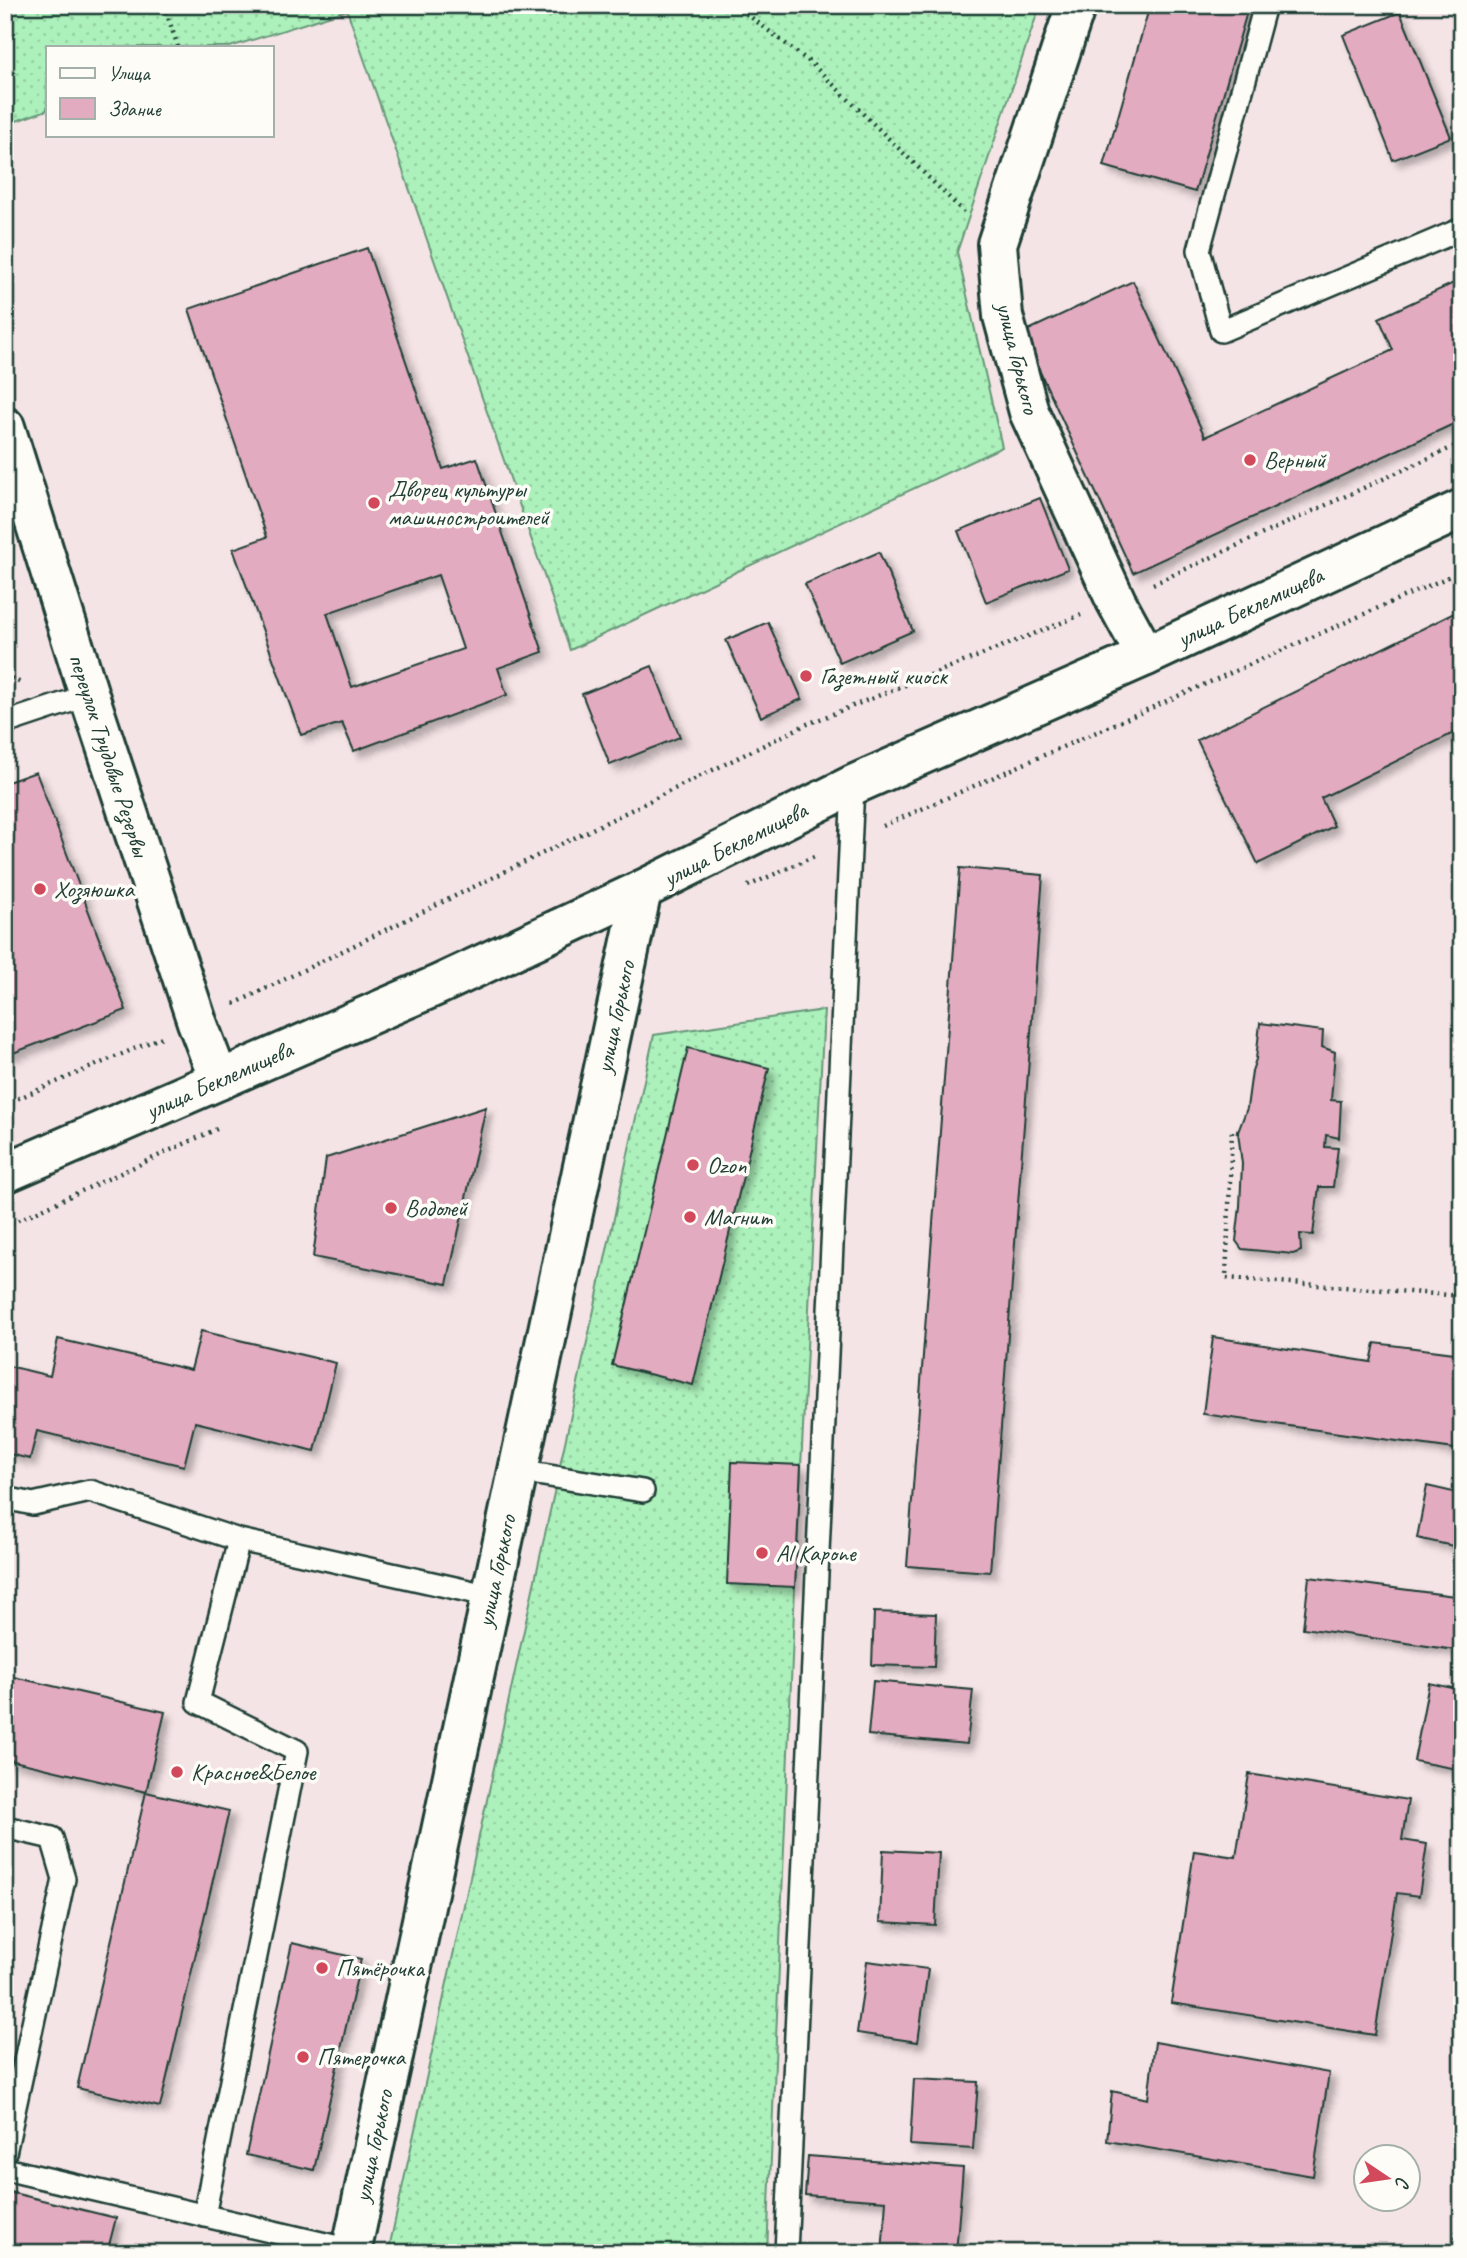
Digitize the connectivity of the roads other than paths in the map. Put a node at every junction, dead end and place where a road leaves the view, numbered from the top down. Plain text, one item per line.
1 (1076, 5) edge
2 (1265, 5) edge
3 (1462, 229) edge
4 (5, 427) edge
5 (1462, 509) edge
6 (17, 510) edge
7 (1146, 656) junction
8 (89, 695) junction
9 (5, 723) edge
10 (853, 785) junction
11 (642, 890) junction
12 (219, 1080) junction
13 (5, 1173) edge
14 (518, 1471) junction
15 (643, 1491) dead end
16 (5, 1498) edge
17 (239, 1540) junction
18 (491, 1597) junction
19 (5, 1827) edge
20 (5, 2153) edge
21 (5, 2169) edge
22 (204, 2216) junction
23 (351, 2251) edge
24 (786, 2253) edge

1 - 7 street, улица Горького
2 - 3 lane
4 - 6 street, переулок Трудовые Резервы
5 - 7 street, улица Беклемищева
6 - 8 street, переулок Трудовые Резервы
7 - 10 street, улица Беклемищева
8 - 9 lane
8 - 12 street, переулок Трудовые Резервы
10 - 11 street, улица Беклемищева
10 - 24 lane
11 - 12 street, улица Беклемищева
11 - 14 street, улица Горького
12 - 13 street, улица Беклемищева
14 - 15 lane
14 - 18 street, улица Горького
16 - 17 lane
17 - 18 lane
17 - 22 lane
18 - 23 street, улица Горького
19 - 20 lane
21 - 22 lane
22 - 23 lane

